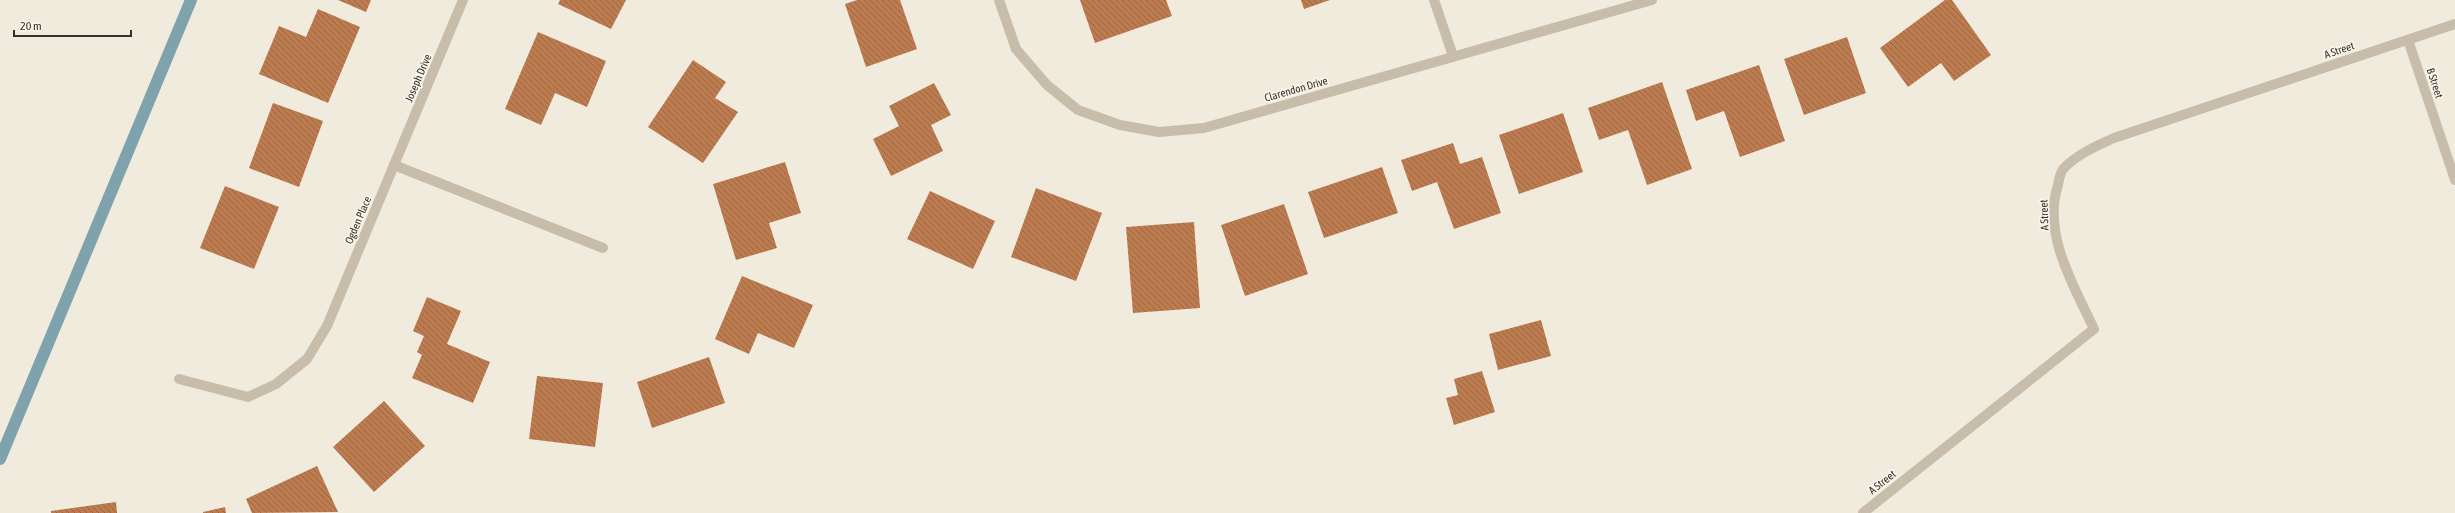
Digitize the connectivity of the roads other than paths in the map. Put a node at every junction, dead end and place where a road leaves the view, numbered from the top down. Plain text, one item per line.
1 (463, 0) edge
2 (999, 0) edge
3 (1434, 0) edge
4 (1652, 0) edge
5 (2455, 24) edge
6 (2408, 40) junction
7 (1453, 56) junction
8 (394, 165) junction
9 (2455, 180) edge
10 (603, 248) dead end
11 (179, 379) dead end
12 (1862, 513) edge

1 - 8 street, Joseph Drive
2 - 7 street, Clarendon Drive
3 - 7 street
4 - 7 street, Clarendon Drive
5 - 6 street, A Street
6 - 9 street, B Street
6 - 12 street, A Street
8 - 10 street
8 - 11 street, Ogden Place

